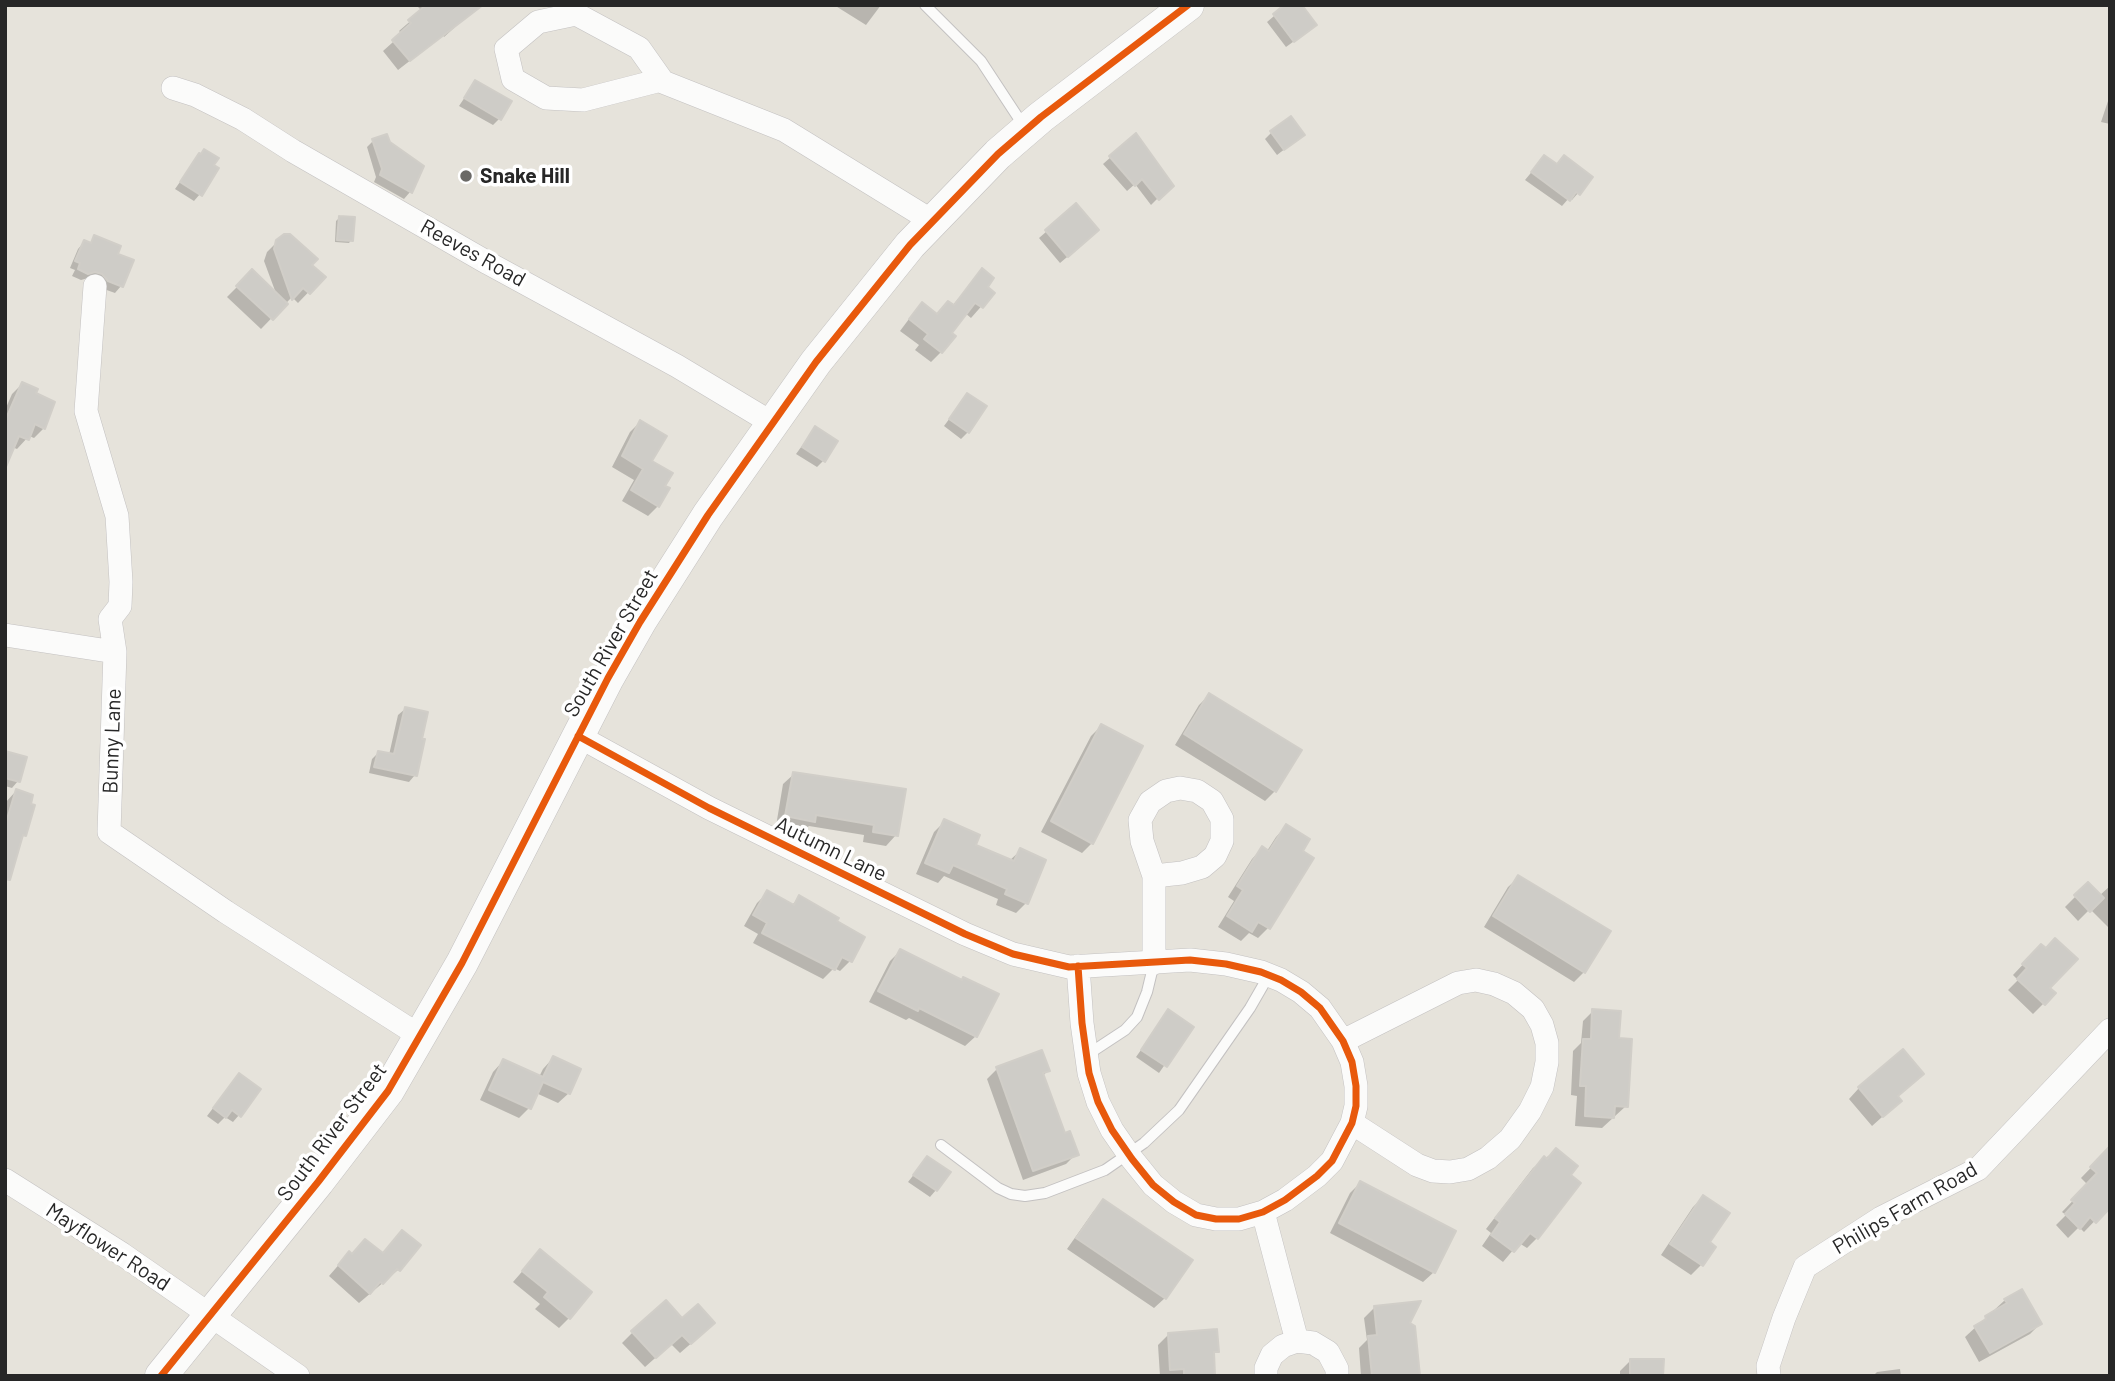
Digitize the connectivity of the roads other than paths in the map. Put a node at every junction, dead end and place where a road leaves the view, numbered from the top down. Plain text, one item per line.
1 (925, 5) edge
2 (1188, 5) edge
3 (661, 80) junction
4 (173, 88) dead end
5 (1026, 130) junction
6 (932, 221) junction
7 (95, 286) dead end
8 (772, 423) junction
9 (5, 635) edge
10 (115, 652) junction
11 (578, 736) junction
12 (1154, 876) dead end
13 (1154, 963) junction
14 (1078, 967) junction
15 (1269, 975) junction
16 (2110, 1030) edge
17 (420, 1036) junction
18 (1343, 1041) junction
19 (1087, 1055) junction
20 (1352, 1123) junction
21 (941, 1145) dead end
22 (1129, 1155) junction
23 (5, 1180) edge
24 (1263, 1212) junction
25 (211, 1314) junction
26 (1297, 1341) junction
27 (161, 1376) edge
28 (298, 1376) edge
29 (1266, 1376) edge
30 (1337, 1376) edge
31 (1769, 1376) edge

1 - 5 lane
2 - 5 street, South River Street
3 - 3 street
3 - 6 street
4 - 8 street, Reeves Road
5 - 6 street, South River Street
6 - 8 street, South River Street
7 - 10 street, Bunny Lane
8 - 11 street, South River Street
9 - 10 street
10 - 17 street, Bunny Lane
11 - 14 street, Autumn Lane
11 - 17 street, South River Street
12 - 13 street
13 - 14 street, Autumn Lane
13 - 15 street, Autumn Lane
13 - 19 lane
14 - 19 street, Autumn Lane
15 - 18 street, Autumn Lane
15 - 22 lane
16 - 31 street, Philips Farm Road
17 - 25 street, South River Street
18 - 20 street, Autumn Lane
18 - 20 street
19 - 22 street, Autumn Lane
20 - 24 street, Autumn Lane
21 - 22 lane
22 - 24 street, Autumn Lane
23 - 25 street, Mayflower Road
24 - 26 street
25 - 27 street, South River Street
25 - 28 street, Mayflower Road
26 - 29 street
26 - 30 street

